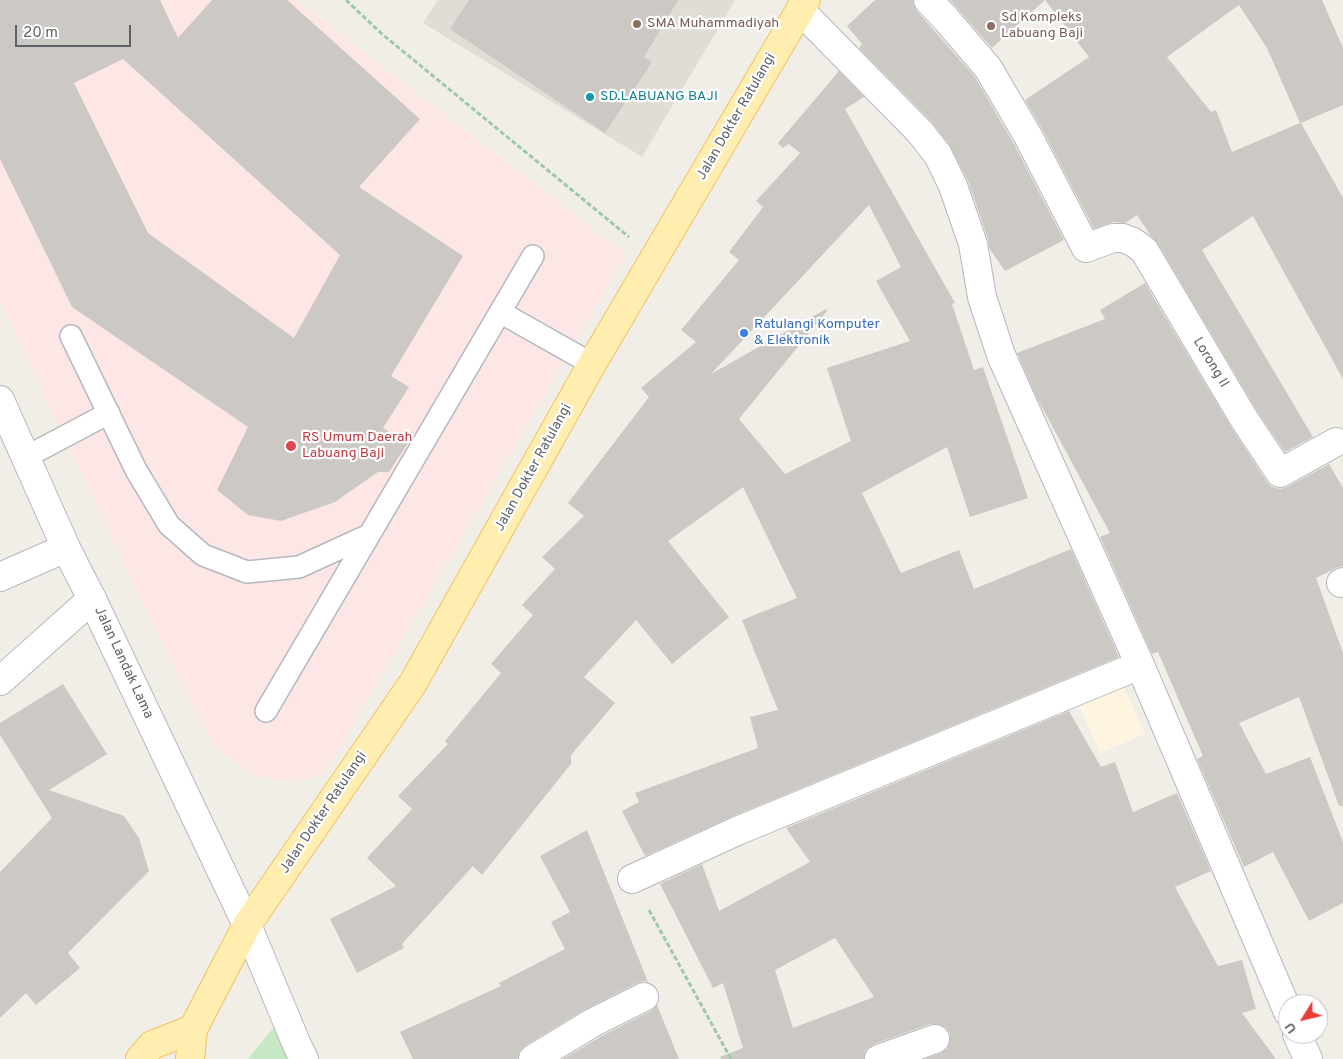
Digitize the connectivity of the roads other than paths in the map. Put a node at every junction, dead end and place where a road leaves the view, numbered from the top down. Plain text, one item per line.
1 (928, 0) edge
2 (803, 5) edge
3 (533, 256) dead end
4 (500, 312) junction
5 (71, 336) dead end
6 (592, 364) junction
7 (0, 400) edge
8 (109, 413) junction
9 (1336, 442) dead end
10 (26, 457) junction
11 (369, 535) junction
12 (66, 548) junction
13 (0, 577) edge
14 (92, 599) junction
15 (1140, 665) junction
16 (0, 681) edge
17 (266, 711) dead end
18 (632, 878) road end
19 (247, 925) junction
20 (1280, 994) edge
21 (644, 997) dead end
22 (192, 1029) junction
23 (935, 1039) dead end
24 (1301, 1044) edge
25 (140, 1059) edge
26 (190, 1059) edge
27 (304, 1059) edge
28 (532, 1059) edge
29 (879, 1059) edge
30 (1308, 1059) edge

1 - 9 street, Lorong II
2 - 6 main road, Jalan Dokter Ratulangi
2 - 15 street
3 - 4 lane
4 - 6 lane
4 - 11 lane
5 - 8 lane
6 - 19 main road, Jalan Dokter Ratulangi
7 - 10 street, Jalan Landak Lama
8 - 10 lane
8 - 11 lane
10 - 12 street, Jalan Landak Lama
11 - 17 lane
12 - 13 street
12 - 14 street, Jalan Landak Lama
14 - 16 street
14 - 19 street, Jalan Landak Lama
15 - 18 street
15 - 20 street
19 - 22 main road, Jalan Dokter Ratulangi
19 - 27 street, Jalan Landak Lama
21 - 28 street
22 - 25 main road
22 - 26 main road
23 - 29 street
24 - 30 street

